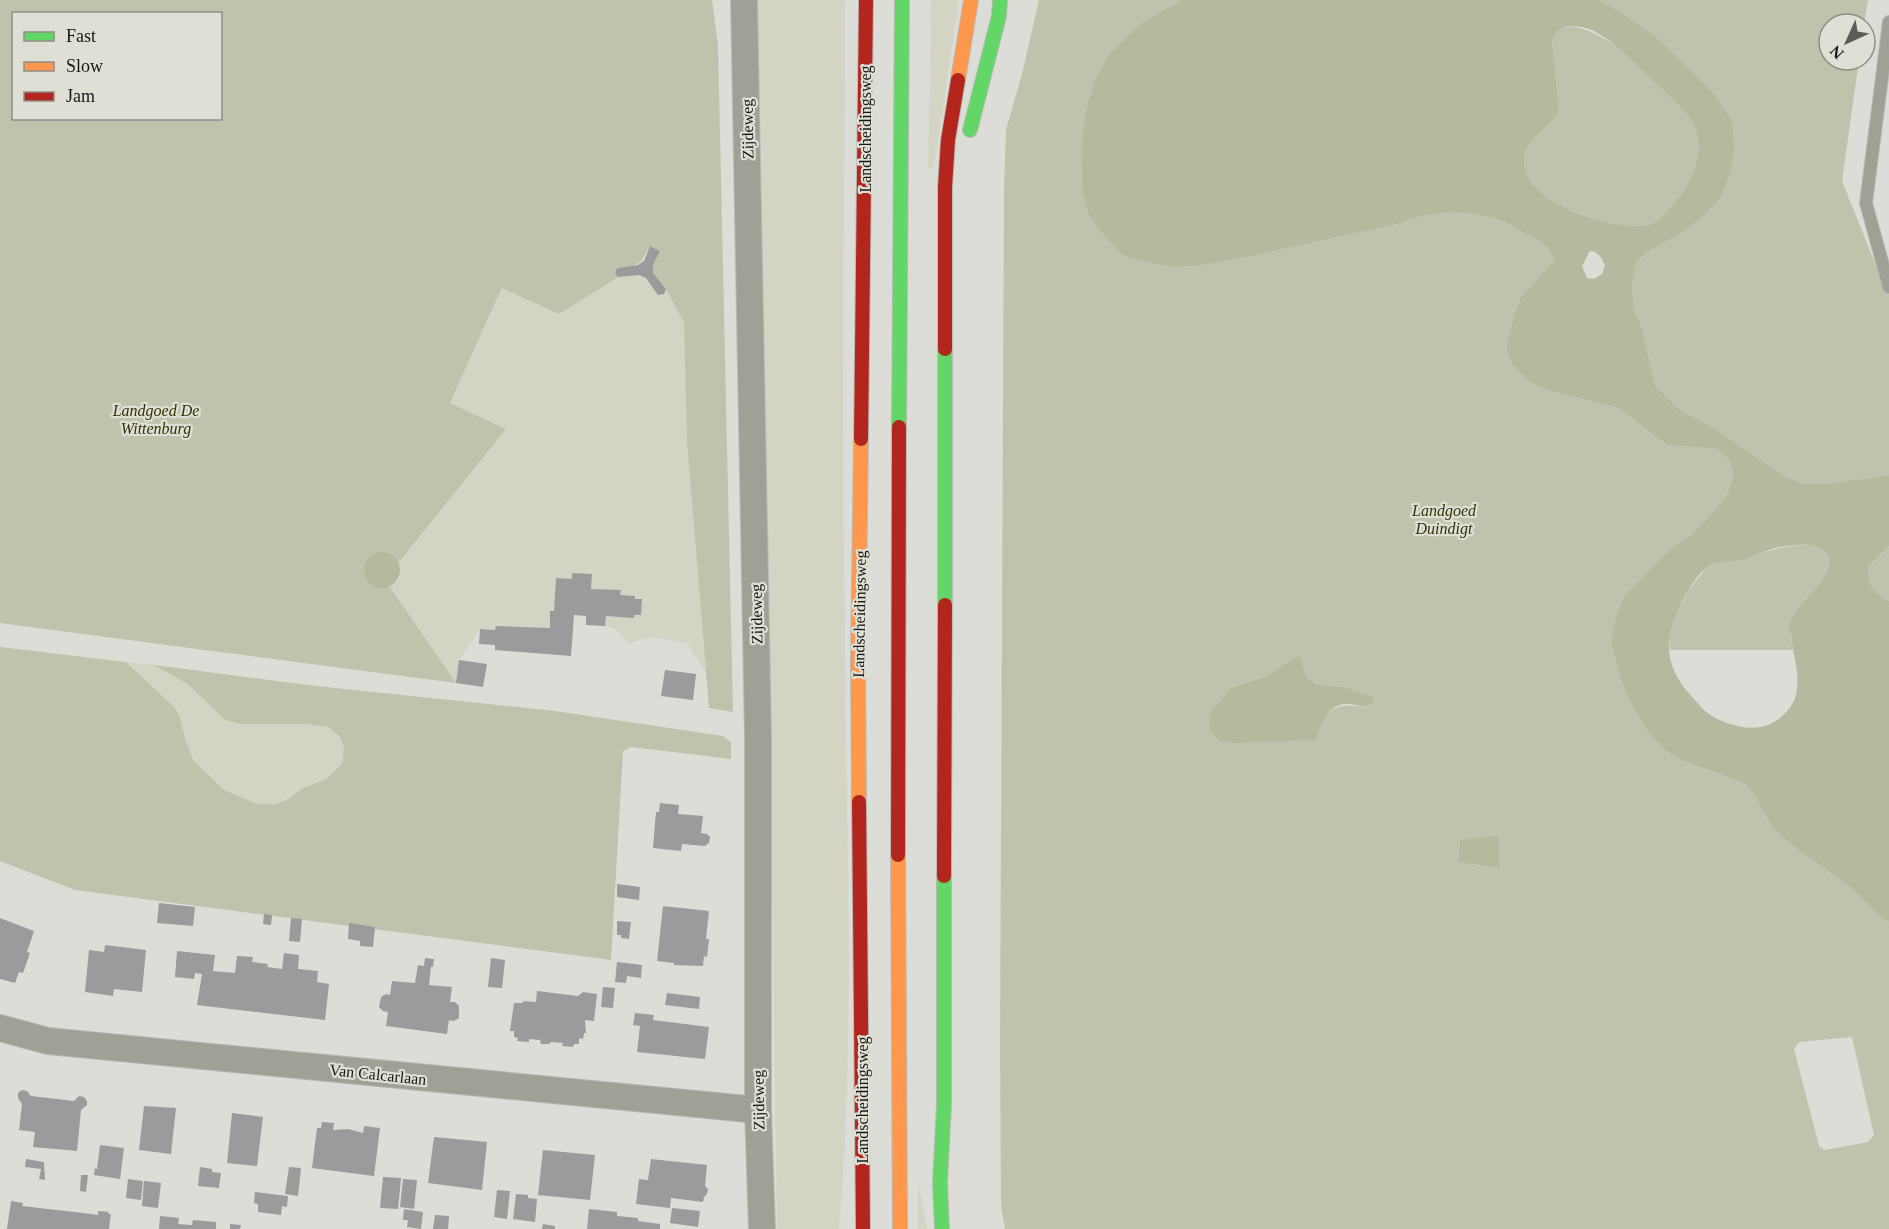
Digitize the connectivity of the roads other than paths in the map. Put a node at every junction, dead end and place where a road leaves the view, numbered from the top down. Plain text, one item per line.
1 (744, 0) edge
2 (866, 0) edge
3 (902, 0) edge
4 (971, 0) edge
5 (1000, 0) edge
6 (1889, 22) edge
7 (965, 147) dead end
8 (960, 168) dead end
9 (945, 258) junction
10 (1889, 287) edge
11 (0, 1028) edge
12 (944, 1104) junction
13 (758, 1110) junction
14 (954, 1179) dead end
15 (762, 1229) edge
16 (863, 1229) edge
17 (900, 1229) edge
18 (942, 1229) edge

1 - 13 street, Zijdeweg
2 - 16 main road, Landscheidingsweg
3 - 17 main road
4 - 9 main road
5 - 7 main road
6 - 10 lane
8 - 9 main road
9 - 12 main road
11 - 13 street, Van Calcarlaan
12 - 14 main road
12 - 18 main road
13 - 15 street, Zijdeweg

